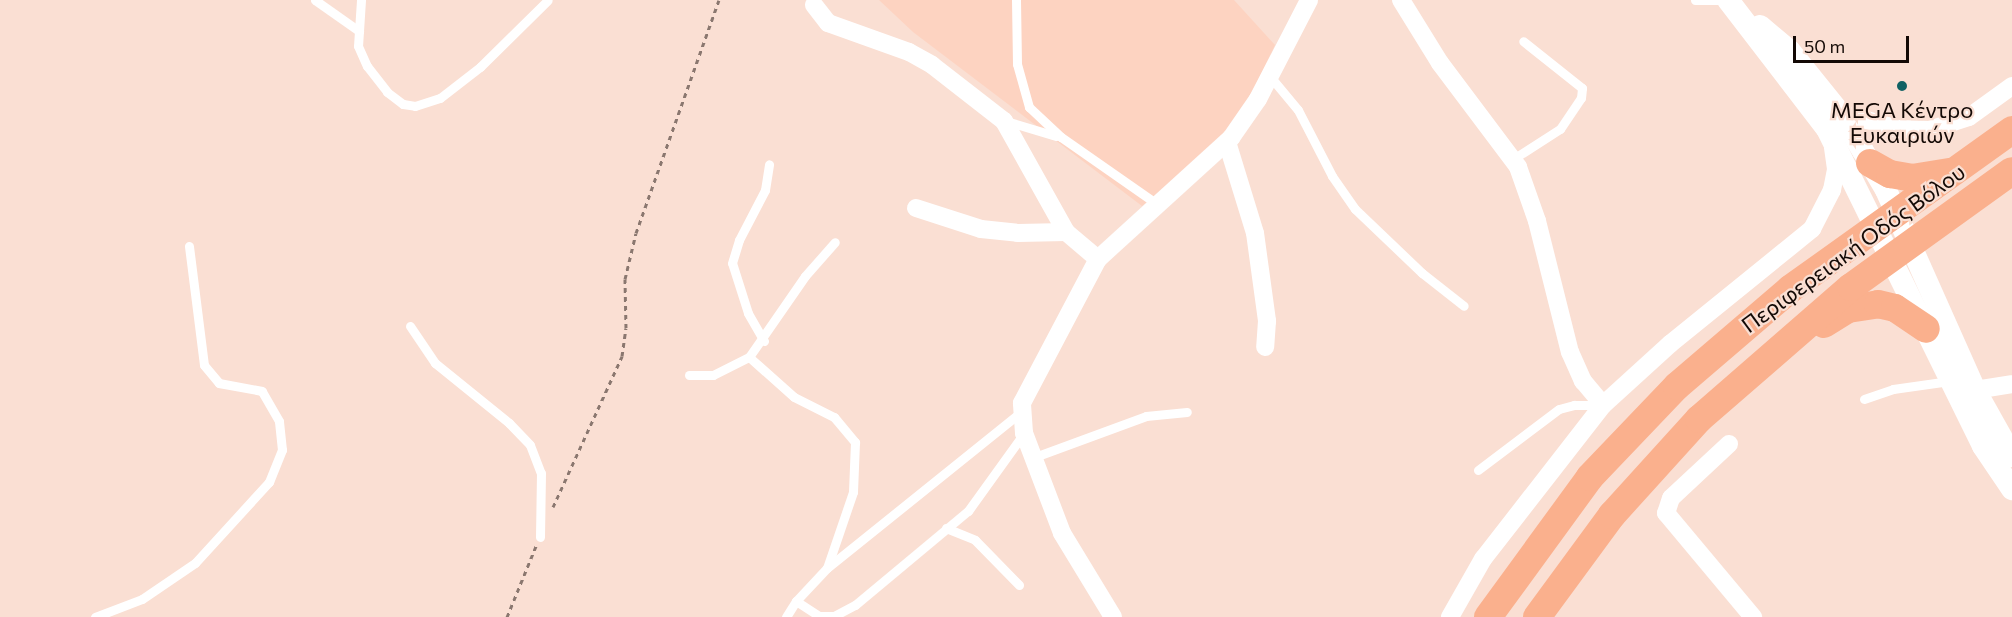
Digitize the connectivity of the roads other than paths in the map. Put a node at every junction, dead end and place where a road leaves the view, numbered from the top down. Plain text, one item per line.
1 (315, 0) edge
2 (361, 0) edge
3 (548, 0) edge
4 (1016, 0) edge
5 (1309, 0) edge
6 (1401, 0) edge
7 (1695, 0) edge
8 (1720, 0) edge
9 (1728, 0) edge
10 (814, 5) dead end
11 (359, 31) junction
12 (1523, 41) dead end
13 (1269, 75) junction
14 (2012, 86) edge
15 (1833, 120) junction
16 (1004, 121) junction
17 (2012, 130) edge
18 (1061, 137) junction
19 (1227, 142) junction
20 (1513, 159) junction
21 (1870, 163) junction
22 (769, 164) dead end
23 (1964, 167) junction
24 (2012, 171) edge
25 (1156, 204) junction
26 (916, 208) dead end
27 (1887, 221) junction
28 (1066, 232) junction
29 (835, 242) dead end
30 (189, 246) dead end
31 (1901, 250) junction
32 (1098, 259) junction
33 (1464, 306) dead end
34 (410, 326) dead end
35 (1926, 329) junction
36 (764, 341) junction
37 (1785, 343) junction
38 (1265, 347) dead end
39 (750, 357) junction
40 (689, 375) dead end
41 (1950, 381) junction
42 (2012, 384) edge
43 (1976, 390) junction
44 (1864, 399) dead end
45 (1603, 405) junction
46 (1021, 412) junction
47 (1187, 412) dead end
48 (1024, 433) junction
49 (1729, 444) dead end
50 (2012, 456) edge
51 (1032, 458) junction
52 (1478, 470) dead end
53 (2012, 489) edge
54 (946, 528) junction
55 (540, 537) road end
56 (828, 568) junction
57 (1019, 585) dead end
58 (796, 601) junction
59 (95, 617) edge
60 (786, 617) edge
61 (1113, 617) edge
62 (1450, 617) edge
63 (1488, 617) edge
64 (1537, 617) edge
65 (1753, 617) edge

1 - 11 lane
2 - 11 lane
3 - 11 lane
4 - 18 lane
5 - 13 street
6 - 20 street
7 - 8 lane
9 - 15 street
10 - 16 street
12 - 20 lane
13 - 19 street
13 - 33 lane
14 - 15 street
15 - 21 street
15 - 27 street
15 - 45 street
16 - 18 lane
16 - 28 street
17 - 23 main road, Περιφερειακή Οδός Βόλου
18 - 25 lane
19 - 25 street
19 - 38 street
20 - 45 street
21 - 23 main road
21 - 27 street
22 - 36 lane
23 - 27 main road, Περιφερειακή Οδός Βόλου
24 - 31 main road, Περιφερειακή Οδός Βόλου
25 - 32 street
26 - 28 street
27 - 31 street
27 - 63 main road, Περιφερειακή Οδός Βόλου
28 - 32 street
29 - 36 lane
30 - 59 lane
31 - 35 street
31 - 37 main road, Περιφερειακή Οδός Βόλου
31 - 43 street
32 - 46 street
34 - 55 lane
35 - 37 main road
35 - 41 street
36 - 39 lane
37 - 64 main road, Περιφερειακή Οδός Βόλου
39 - 40 lane
39 - 56 lane
41 - 44 lane
41 - 53 street
42 - 43 street
43 - 50 street
45 - 52 lane
45 - 62 street
46 - 48 street
46 - 56 lane
47 - 51 lane
48 - 51 street
48 - 54 lane
49 - 65 street
51 - 61 street
54 - 57 lane
54 - 58 lane
56 - 58 lane
58 - 60 lane

